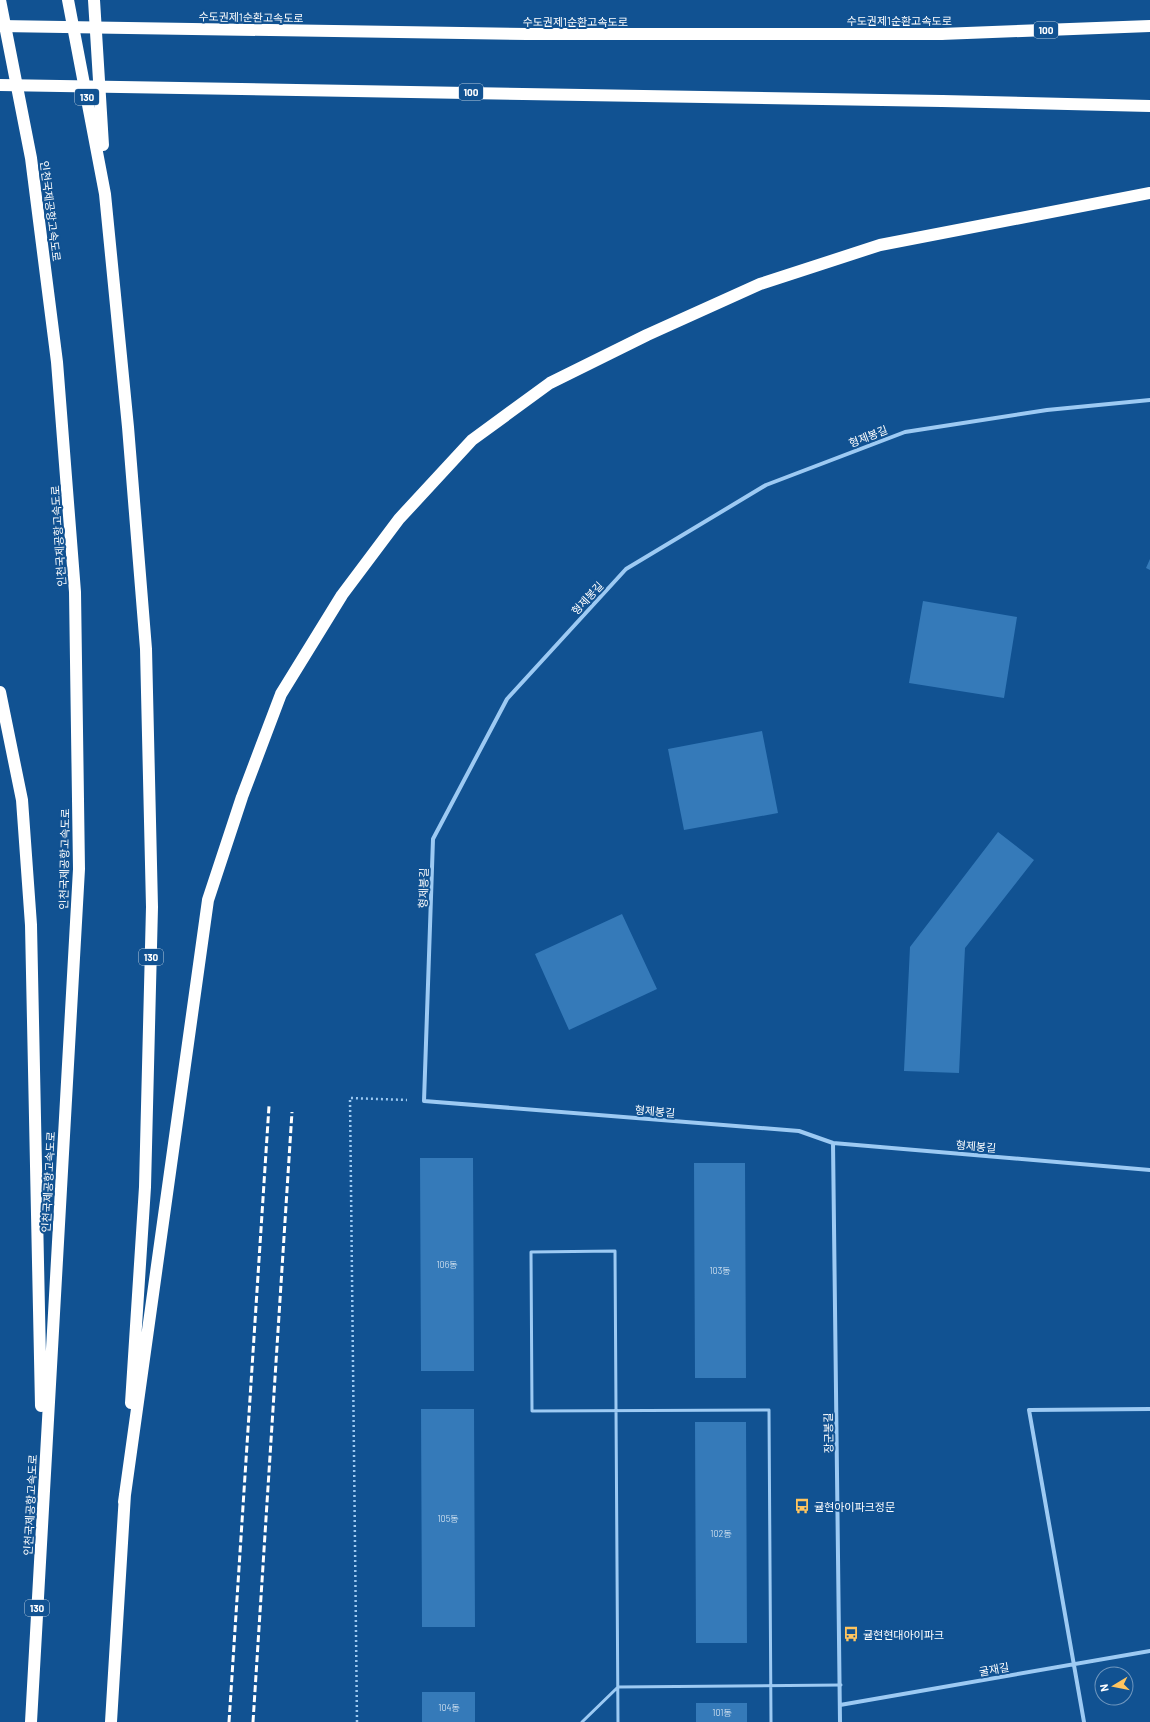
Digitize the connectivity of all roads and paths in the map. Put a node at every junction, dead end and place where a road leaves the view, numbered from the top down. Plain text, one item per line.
1 (0, 0) edge
2 (68, 0) edge
3 (94, 0) edge
4 (0, 26) edge
5 (1150, 26) edge
6 (0, 85) edge
7 (1150, 106) edge
8 (106, 194) junction
9 (1150, 194) edge
10 (1150, 400) edge
11 (0, 692) edge
12 (424, 1101) junction
13 (833, 1143) junction
14 (1150, 1170) edge
15 (1150, 1409) edge
16 (616, 1411) junction
17 (43, 1494) junction
18 (124, 1502) junction
19 (1150, 1650) edge
20 (1074, 1664) junction
21 (841, 1685) junction
22 (771, 1686) junction
23 (618, 1687) junction
24 (840, 1705) junction
25 (30, 1722) edge
26 (111, 1722) edge
27 (357, 1722) edge
28 (582, 1722) edge
29 (618, 1722) edge
30 (771, 1722) edge
31 (840, 1722) edge
32 (1084, 1722) edge

1 - 17 highway, 인천국제공항고속도로 / 130
2 - 8 highway, 130
3 - 8 highway
4 - 5 highway, 수도권제1순환고속도로 / 100, bridge
6 - 7 highway, 100, bridge
8 - 18 highway, 130
9 - 18 highway
10 - 12 street, 형제봉길
11 - 17 highway
12 - 13 street, 형제봉길
12 - 27 path
13 - 14 street, 형제봉길
13 - 21 street, 장군봉길
15 - 20 street
16 - 16 lane
16 - 22 lane
16 - 23 lane
17 - 25 highway, 인천국제공항고속도로 / 130
18 - 26 highway, 130
19 - 20 street, 굴재길
20 - 24 street, 굴재길
20 - 32 street
21 - 22 lane
21 - 24 street, 장군봉길
22 - 23 lane
22 - 30 lane
23 - 28 lane
23 - 29 lane
24 - 31 street, 장군봉길

